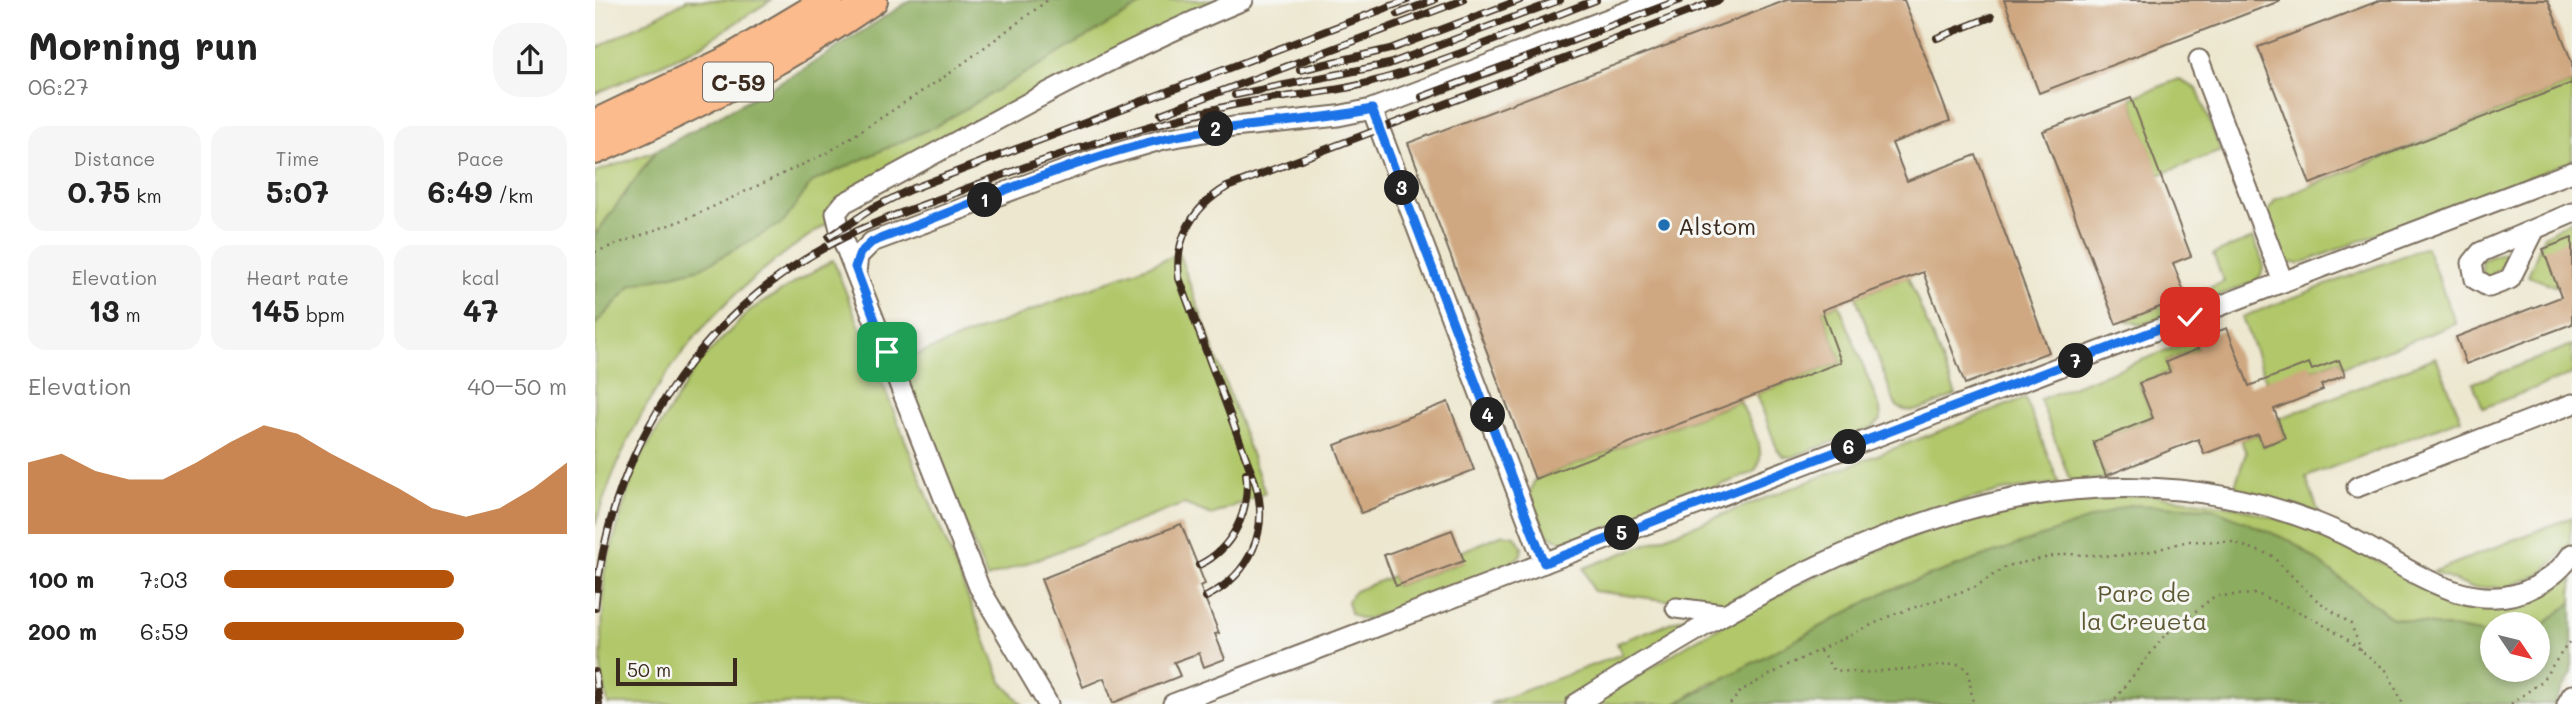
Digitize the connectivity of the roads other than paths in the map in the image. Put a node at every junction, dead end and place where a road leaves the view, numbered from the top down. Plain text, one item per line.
1 (829, 0) edge
2 (873, 0) edge
3 (1244, 0) edge
4 (1658, 0) edge
5 (2199, 60) dead end
6 (1372, 109) junction
7 (595, 124) edge
8 (595, 149) edge
9 (2572, 172) edge
10 (2572, 213) edge
11 (2535, 229) dead end
12 (856, 273) junction
13 (2283, 282) junction
14 (2572, 404) edge
15 (2357, 487) dead end
16 (2572, 554) edge
17 (1544, 563) junction
18 (1676, 608) dead end
19 (1723, 614) junction
20 (2572, 695) edge
21 (1048, 704) edge
22 (1173, 704) edge
23 (1576, 704) edge
24 (2567, 704) edge

1 - 7 highway, C-59
2 - 8 highway, C-59
3 - 12 street
4 - 6 street
5 - 13 street
6 - 12 street
6 - 17 street
9 - 13 street
10 - 11 street
12 - 21 street
13 - 17 street
14 - 15 street
16 - 19 street
17 - 22 street
18 - 19 street
19 - 23 street
20 - 24 street

